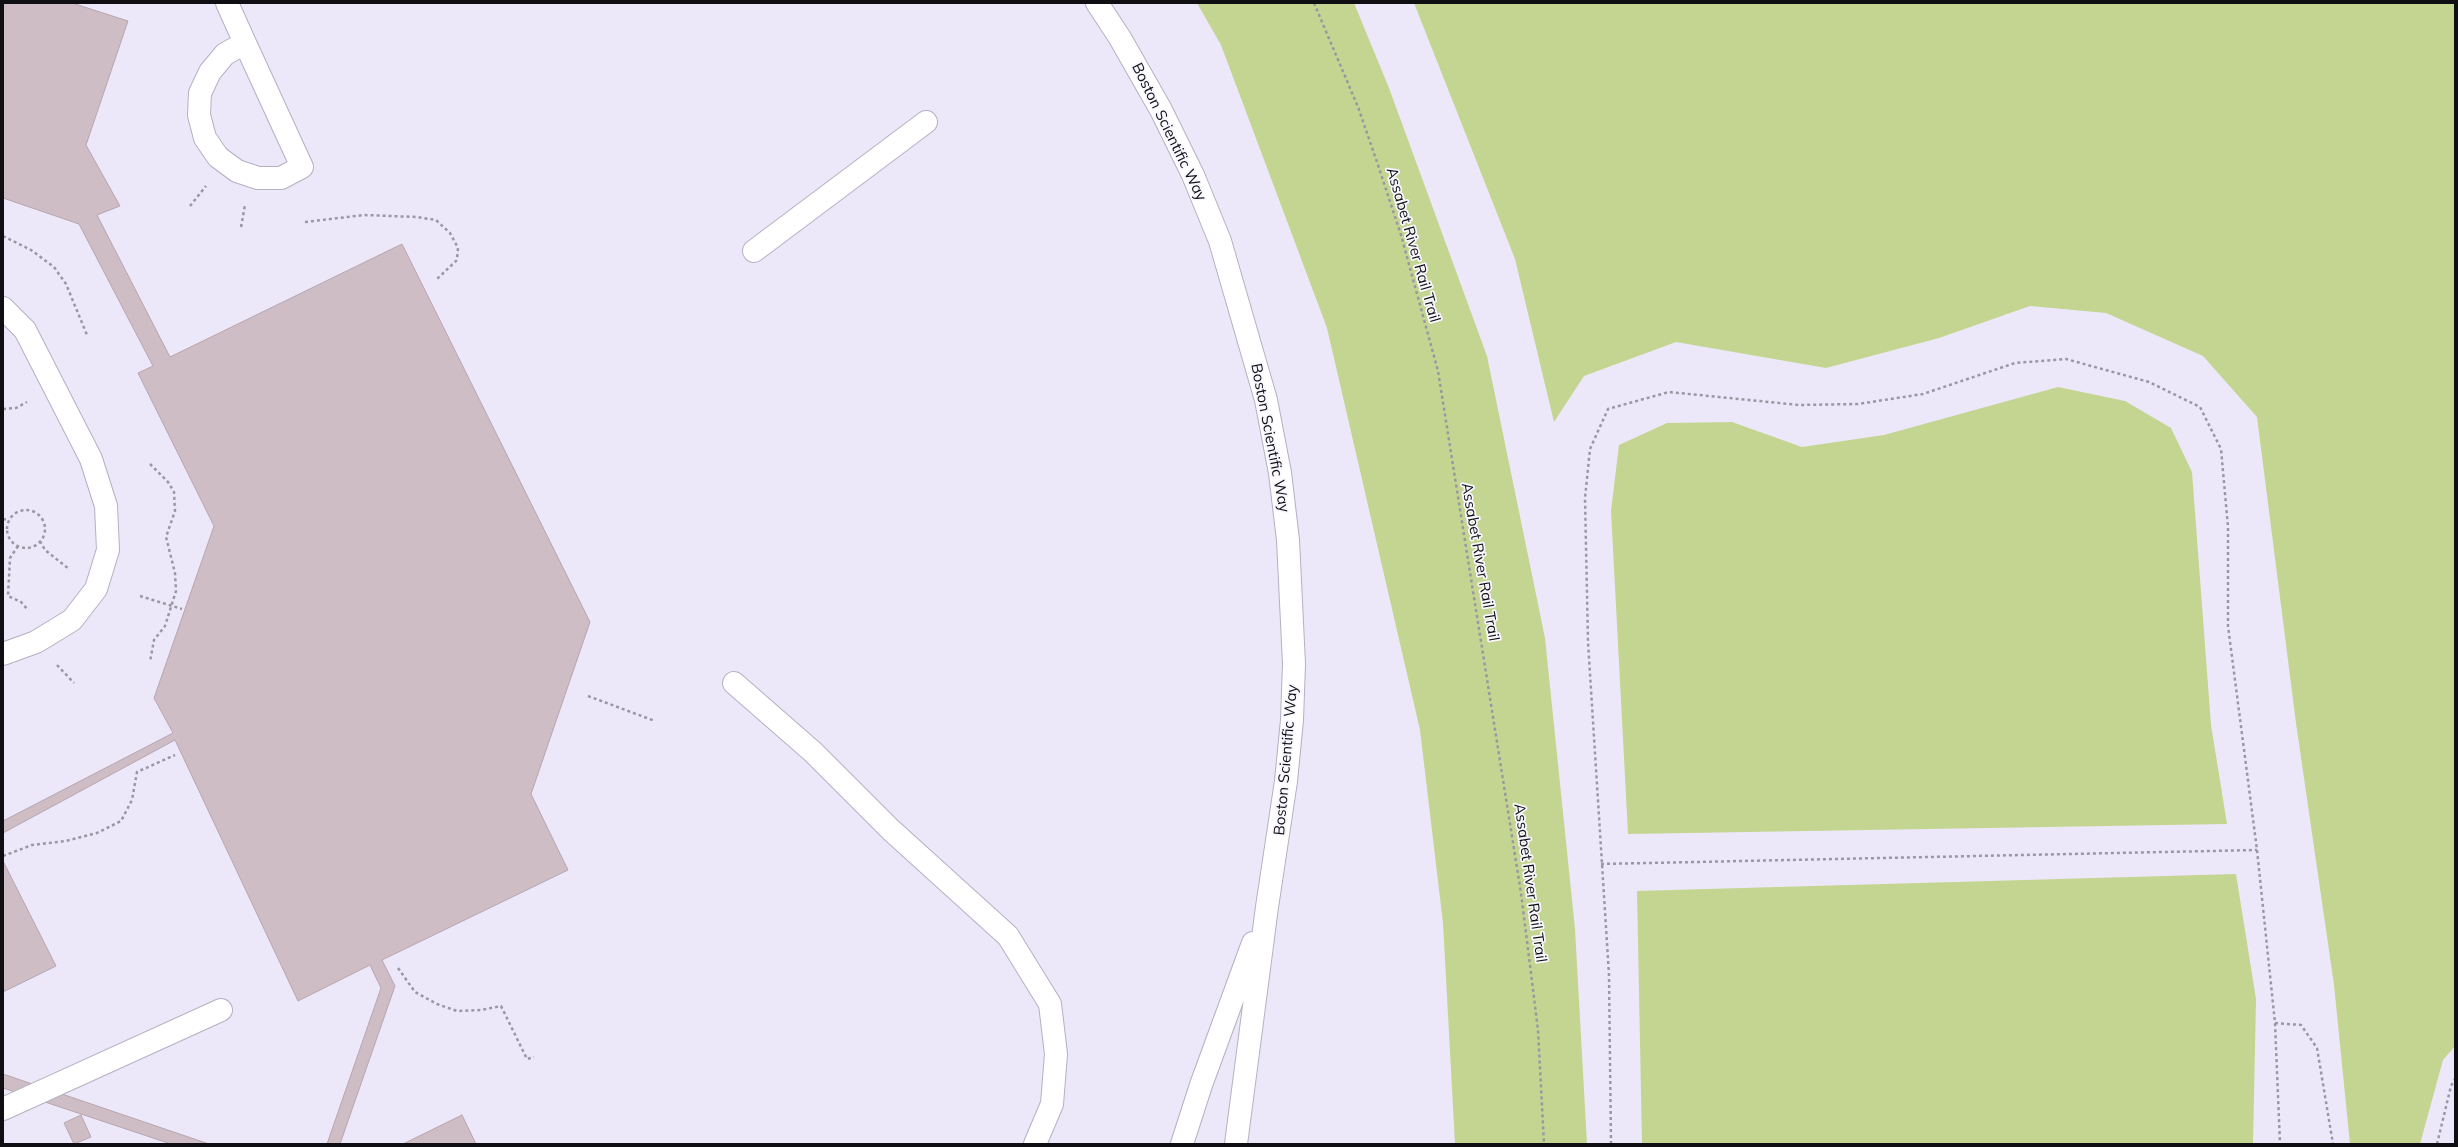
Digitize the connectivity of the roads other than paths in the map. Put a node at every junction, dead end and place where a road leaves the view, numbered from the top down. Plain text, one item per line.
1 (227, 3) edge
2 (1097, 3) edge
3 (245, 43) junction
4 (926, 122) dead end
5 (754, 251) dead end
6 (3, 308) edge
7 (3, 654) edge
8 (734, 683) dead end
9 (1267, 907) junction
10 (221, 1010) dead end
11 (3, 1110) edge
12 (1035, 1144) edge
13 (1182, 1144) edge
14 (1236, 1144) edge

1 - 3 street
2 - 9 street, Boston Scientific Way
3 - 3 street
4 - 5 street
6 - 7 street
8 - 12 street
9 - 13 street, Boston Scientific Way
9 - 14 street, Boston Scientific Way
10 - 11 street

